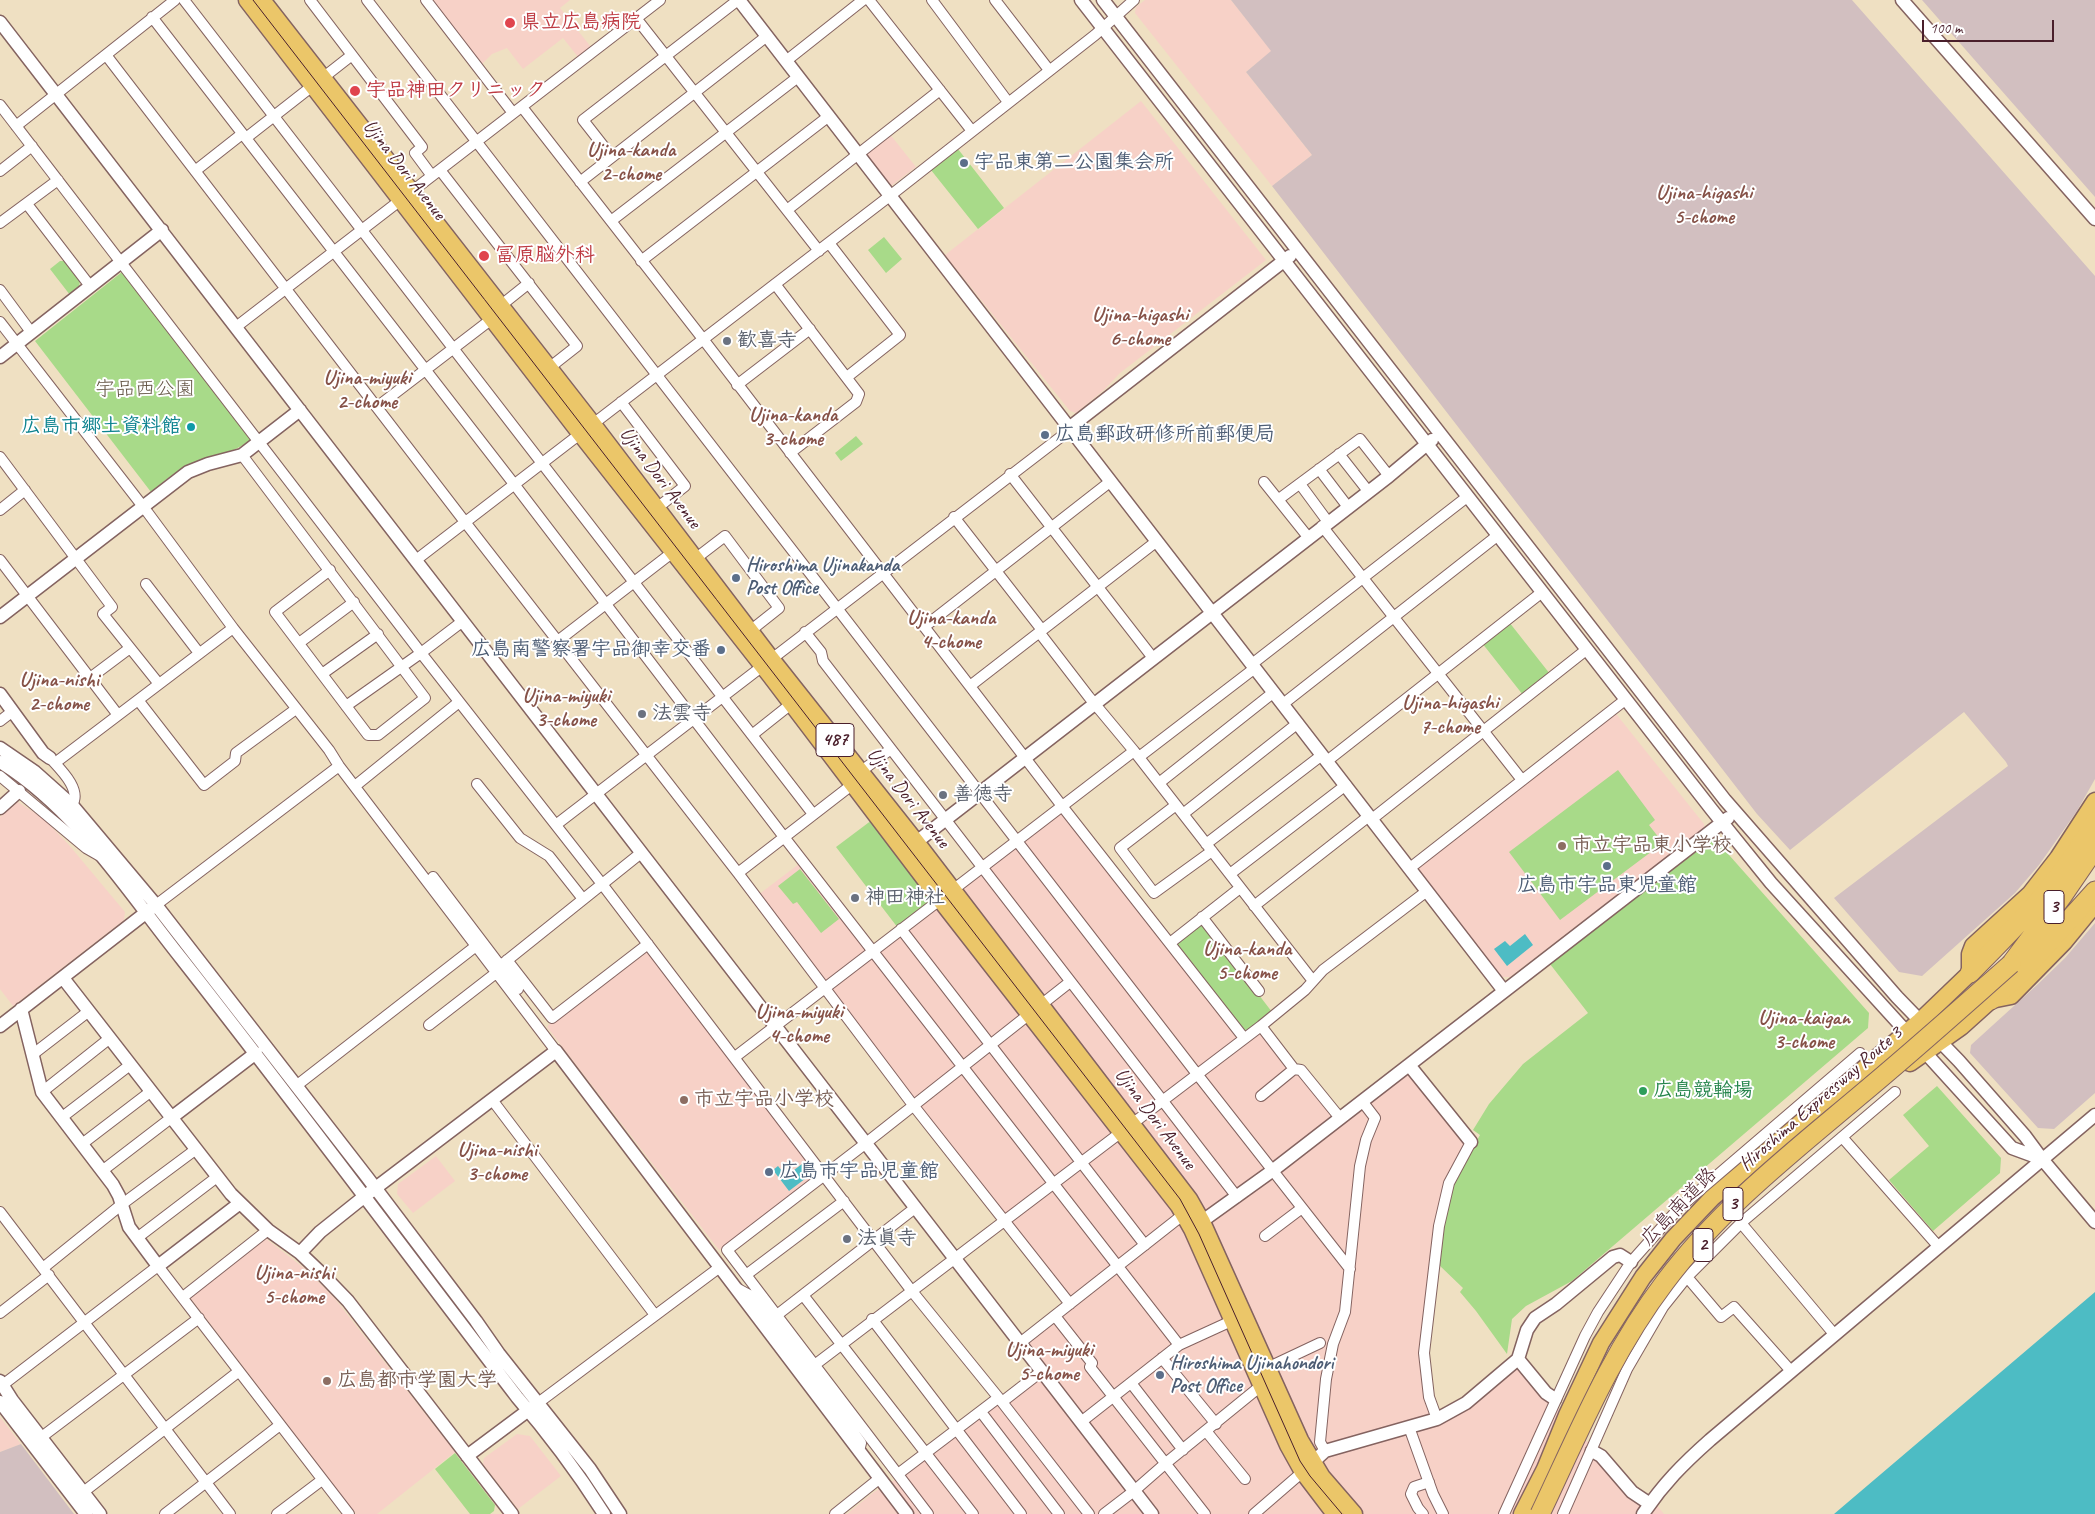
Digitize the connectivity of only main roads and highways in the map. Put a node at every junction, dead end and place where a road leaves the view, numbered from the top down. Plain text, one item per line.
1 (247, 0) edge
2 (262, 0) edge
3 (318, 82) junction
4 (496, 312) junction
5 (586, 428) junction
6 (767, 663) junction
7 (857, 778) junction
8 (2095, 801) edge
9 (2095, 822) edge
10 (2095, 848) edge
11 (2095, 869) edge
12 (2095, 891) edge
13 (2095, 904) edge
14 (2011, 964) junction
15 (1970, 973) junction
16 (1991, 1000) junction
17 (1238, 1318) junction
18 (1307, 1468) junction
19 (1335, 1514) edge
20 (1354, 1514) edge
21 (1522, 1514) edge
22 (1540, 1514) edge
23 (1546, 1514) edge

1 - 3 highway, Ujina Dori Avenue / 487
2 - 3 highway, Ujina Dori Avenue / 487
3 - 4 highway, Ujina Dori Avenue / 487
4 - 5 highway, Ujina Dori Avenue / 487
4 - 5 highway, Ujina Dori Avenue / 487
5 - 6 highway, Ujina Dori Avenue / 487
5 - 6 highway, Ujina Dori Avenue / 487
6 - 7 highway, Ujina Dori Avenue / 487
6 - 7 highway, Ujina Dori Avenue / 487
7 - 17 highway, Ujina Dori Avenue / 487
8 - 15 highway
9 - 15 highway
10 - 14 highway, Hiroshima Expressway Route 3 / 3
11 - 14 highway, Hiroshima Expressway Route 3 / 3
12 - 16 highway
13 - 16 highway
14 - 22 highway, Hiroshima Expressway Route 3 / 3, bridge
15 - 21 highway, 広島南道路 / 2
16 - 23 highway, 2
17 - 18 highway, Ujina Dori Avenue / 487
17 - 18 highway, Ujina Dori Avenue / 487
18 - 19 highway, Ujina Dori Avenue / 487
18 - 20 highway, Ujina Dori Avenue / 487

